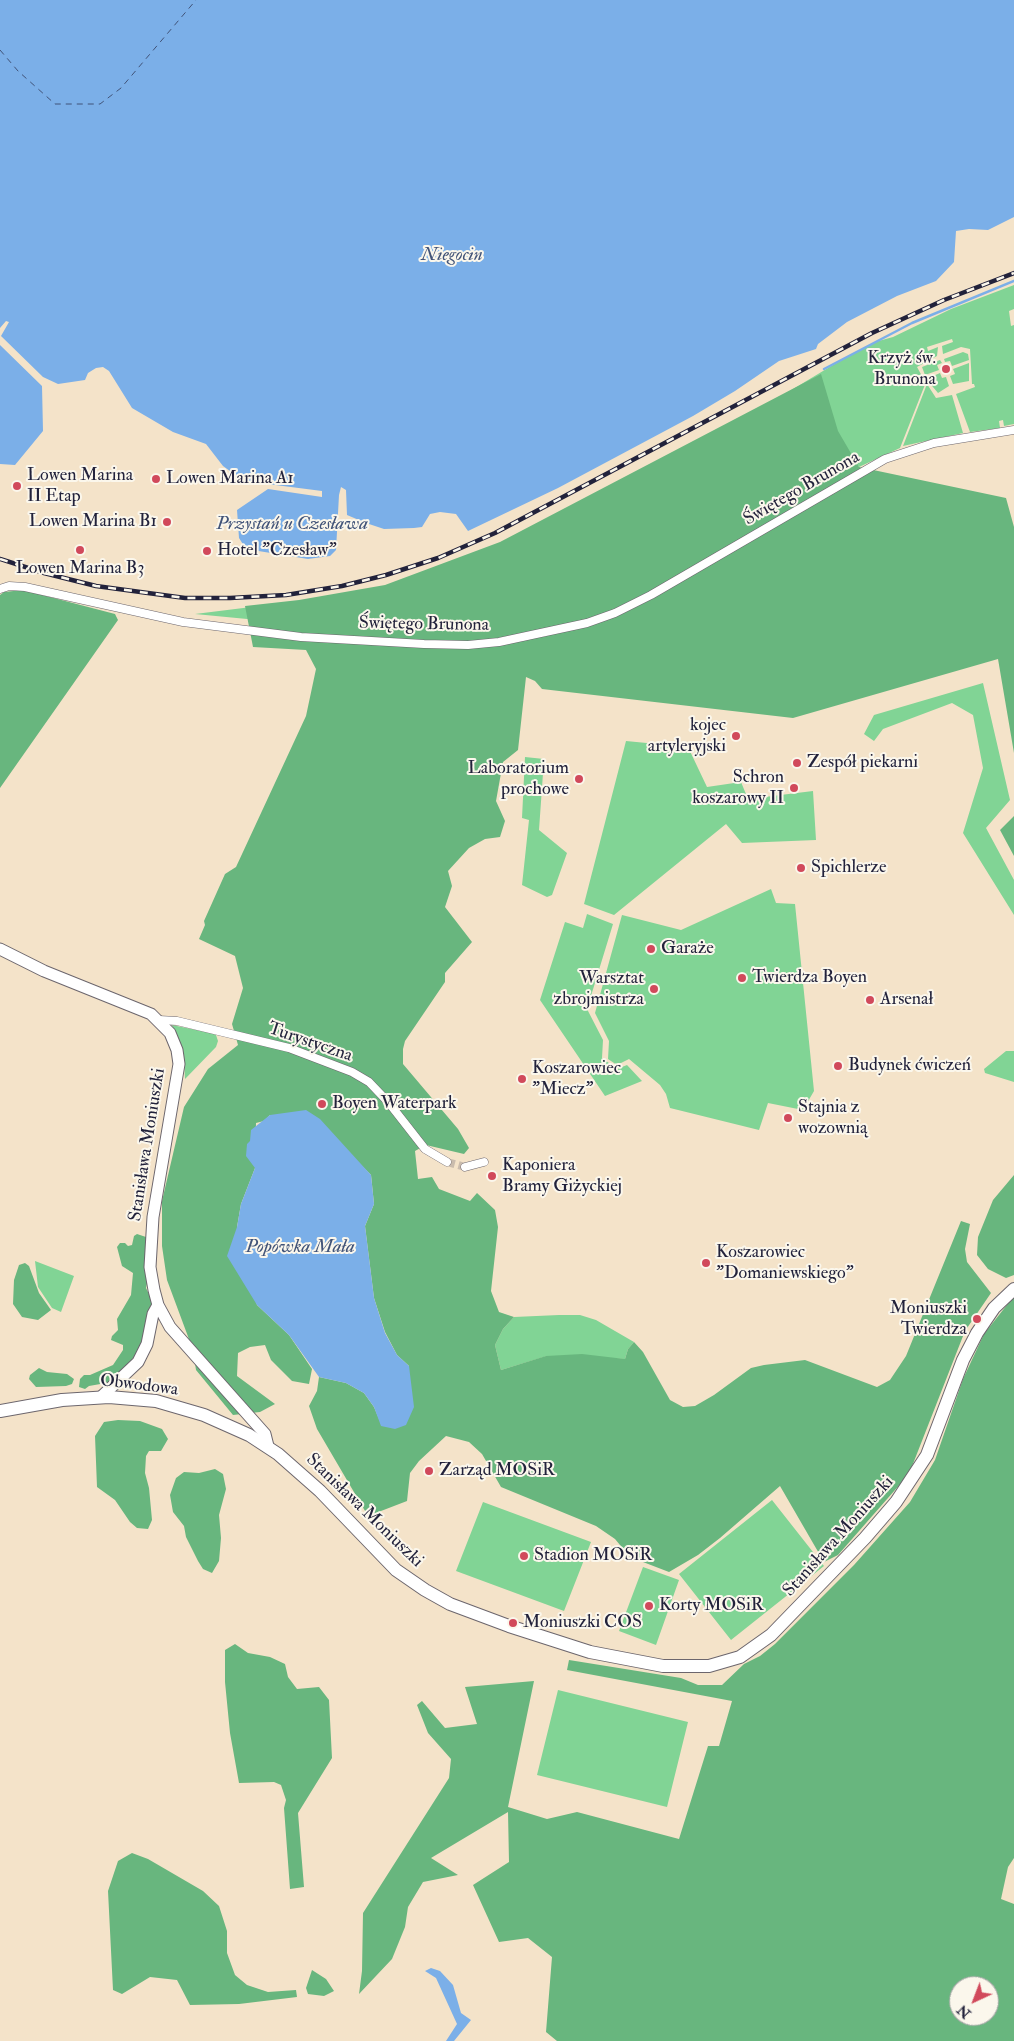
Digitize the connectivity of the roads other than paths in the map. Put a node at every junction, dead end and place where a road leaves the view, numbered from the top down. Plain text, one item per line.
1 (1014, 430) edge
2 (0, 589) edge
3 (0, 949) edge
4 (159, 1020) junction
5 (447, 1162) tunnel mouth
6 (484, 1162) dead end
7 (465, 1166) tunnel mouth
8 (1014, 1289) edge
9 (158, 1305) junction
10 (101, 1398) junction
11 (0, 1411) edge
12 (268, 1446) junction

1 - 2 street, Świętego Brunona
3 - 4 street, Stanisława Moniuszki
4 - 5 street, Turystyczna
4 - 9 street, Stanisława Moniuszki
6 - 7 street
8 - 12 main road, Stanisława Moniuszki
9 - 10 street
9 - 12 street, Stanisława Moniuszki
10 - 11 main road, Obwodowa
10 - 12 main road, Obwodowa

